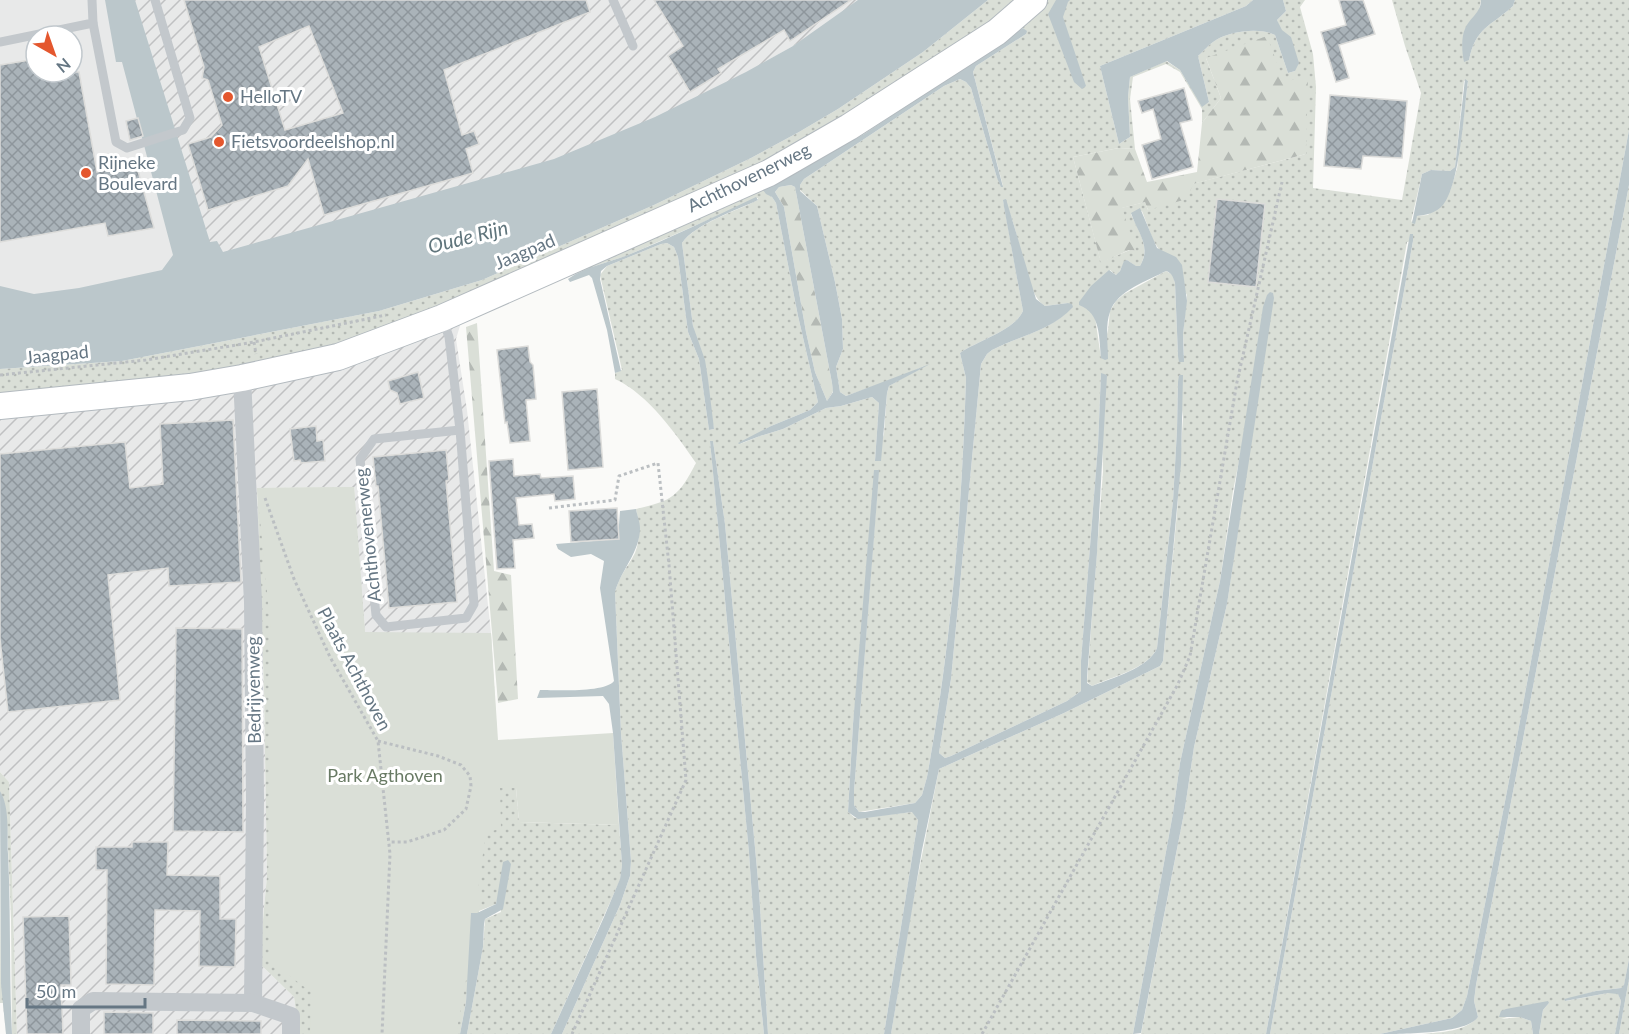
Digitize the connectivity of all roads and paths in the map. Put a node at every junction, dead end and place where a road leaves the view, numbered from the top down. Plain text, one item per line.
1 (92, 0) edge
2 (155, 0) edge
3 (613, 0) edge
4 (1034, 0) edge
5 (93, 23) junction
6 (0, 42) edge
7 (633, 46) dead end
8 (1282, 182) dead end
9 (391, 314) dead end
10 (442, 318) junction
11 (0, 375) edge
12 (232, 379) junction
13 (0, 394) edge
14 (0, 406) edge
15 (460, 430) junction
16 (248, 493) junction
17 (549, 508) dead end
18 (378, 741) junction
19 (390, 842) junction
20 (253, 1003) junction
21 (81, 1034) edge
22 (291, 1034) edge
23 (382, 1034) edge
24 (572, 1034) edge
25 (982, 1034) edge

1 - 5 lane
2 - 5 lane
3 - 7 lane
4 - 10 street, Achthovenerweg
5 - 6 lane
8 - 25 path
9 - 11 path, Jaagpad
10 - 12 street, Achthovenerweg
10 - 15 lane, Achthovenerweg
12 - 13 street, Achthovenerweg
12 - 14 street, Achthovenerweg
12 - 16 street, Bedrijvenweg
15 - 15 lane, Achthovenerweg
16 - 18 path, Plaats Achthoven
16 - 20 street, Bedrijvenweg
17 - 24 path
18 - 19 path, Plaats Achthoven
18 - 19 path
19 - 23 path, Plaats Achthoven
20 - 21 street
20 - 22 street

